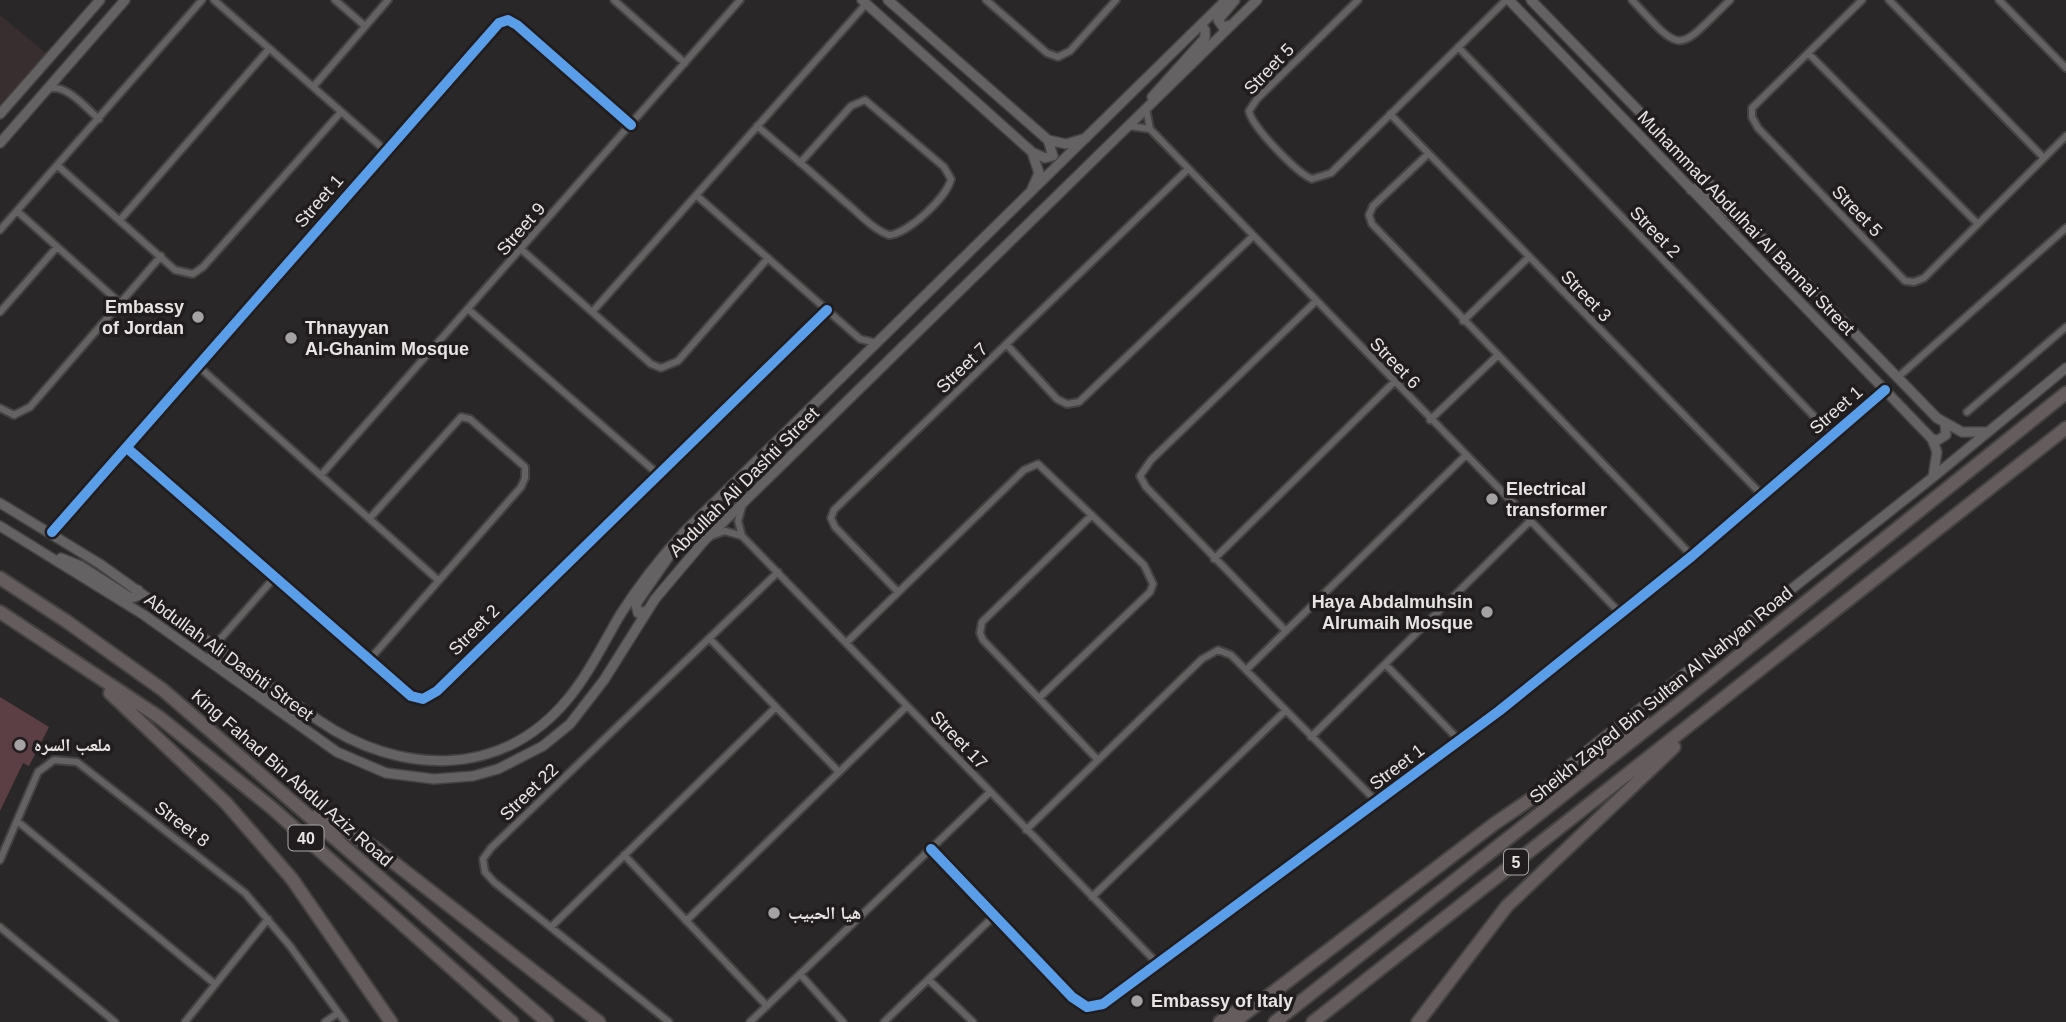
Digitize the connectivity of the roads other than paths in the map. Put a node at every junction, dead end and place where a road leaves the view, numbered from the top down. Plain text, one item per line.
1 (100, 0) edge
2 (125, 0) edge
3 (202, 0) edge
4 (214, 0) edge
5 (335, 0) edge
6 (388, 0) edge
7 (614, 0) edge
8 (740, 0) edge
9 (888, 0) edge
10 (986, 0) edge
11 (1116, 0) edge
12 (1226, 0) edge
13 (1235, 0) edge
14 (1257, 0) edge
15 (1358, 0) edge
16 (1507, 0) edge
17 (1531, 0) edge
18 (1632, 0) edge
19 (1730, 0) edge
20 (1861, 0) edge
21 (1889, 0) edge
22 (1999, 0) edge
23 (864, 2) edge
24 (1232, 24) junction
25 (1201, 25) junction
26 (365, 26) junction
27 (1458, 47) junction
28 (269, 50) junction
29 (1808, 53) junction
30 (685, 63) junction
31 (2066, 68) edge
32 (62, 72) junction
33 (313, 87) junction
34 (64, 89) junction
35 (47, 90) junction
36 (1608, 103) junction
37 (1146, 108) junction
38 (341, 112) junction
39 (0, 114) edge
40 (1390, 114) junction
41 (99, 119) junction
42 (631, 125) junction
43 (757, 126) junction
44 (1129, 126) junction
45 (1150, 130) junction
46 (1094, 133) junction
47 (2066, 136) edge
48 (1045, 137) junction
49 (0, 143) edge
50 (386, 151) junction
51 (1032, 152) junction
52 (1428, 154) junction
53 (2043, 158) junction
54 (800, 163) junction
55 (57, 165) junction
56 (1691, 168) junction
57 (1188, 169) junction
58 (1691, 190) junction
59 (696, 195) junction
60 (1025, 199) junction
61 (16, 211) junction
62 (120, 220) junction
63 (1977, 223) junction
64 (2066, 228) edge
65 (0, 230) edge
66 (1752, 230) junction
67 (1252, 237) junction
68 (57, 247) junction
69 (522, 250) junction
70 (161, 256) junction
71 (1529, 257) junction
72 (768, 258) junction
73 (1316, 301) junction
74 (120, 303) junction
75 (469, 310) junction
76 (827, 310) junction
77 (593, 311) junction
78 (0, 312) edge
79 (1463, 321) junction
80 (2066, 327) edge
81 (860, 339) junction
82 (880, 343) junction
83 (1007, 345) junction
84 (1497, 356) junction
85 (863, 359) junction
86 (198, 366) junction
87 (2066, 368) edge
88 (1897, 379) junction
89 (1394, 382) junction
90 (1885, 390) junction
91 (2066, 393) edge
92 (0, 408) edge
93 (1967, 412) dead end
94 (1430, 420) junction
95 (1945, 425) junction
96 (2066, 428) edge
97 (1987, 432) junction
98 (1833, 436) junction
99 (1932, 439) junction
100 (127, 448) junction
101 (1465, 456) junction
102 (321, 474) junction
103 (658, 474) junction
104 (1932, 478) junction
105 (1763, 496) junction
106 (747, 498) junction
107 (1, 504) edge
108 (1092, 515) junction
109 (370, 518) junction
110 (1529, 522) junction
111 (0, 526) edge
112 (52, 531) junction
113 (742, 536) junction
114 (704, 541) junction
115 (674, 544) junction
116 (49, 555) junction
117 (1692, 556) junction
118 (1214, 559) junction
119 (778, 572) junction
120 (275, 577) junction
121 (0, 578) edge
122 (439, 580) junction
123 (138, 590) junction
124 (898, 592) junction
125 (646, 611) junction
126 (0, 612) edge
127 (1621, 614) junction
128 (1286, 632) junction
129 (710, 639) junction
130 (846, 643) junction
131 (215, 645) junction
132 (201, 656) junction
133 (370, 659) junction
134 (1385, 664) junction
135 (1246, 670) junction
136 (86, 671) junction
137 (1039, 698) junction
138 (1720, 702) junction
139 (299, 706) junction
140 (907, 706) junction
141 (1676, 706) junction
142 (776, 707) junction
143 (1285, 711) junction
144 (1311, 737) junction
145 (1460, 741) junction
146 (1098, 760) junction
147 (839, 772) junction
148 (990, 792) junction
149 (291, 798) junction
150 (1378, 803) junction
151 (17, 821) junction
152 (1494, 824) junction
153 (1026, 830) junction
154 (930, 849) junction
155 (624, 855) junction
156 (0, 860) edge
157 (1092, 897) junction
158 (994, 916) junction
159 (268, 919) junction
160 (686, 921) junction
161 (0, 927) edge
162 (551, 927) junction
163 (1156, 962) junction
164 (1303, 970) junction
165 (800, 974) junction
166 (929, 980) junction
167 (215, 984) junction
168 (368, 985) junction
169 (767, 1006) junction
170 (338, 1013) junction
171 (115, 1022) edge
172 (185, 1022) edge
173 (325, 1022) edge
174 (345, 1022) edge
175 (391, 1022) edge
176 (397, 1022) edge
177 (512, 1022) edge
178 (547, 1022) edge
179 (599, 1022) edge
180 (669, 1022) edge
181 (750, 1022) edge
182 (843, 1022) edge
183 (884, 1022) edge
184 (973, 1022) edge
185 (1220, 1022) edge
186 (1234, 1022) edge
187 (1275, 1022) edge
188 (1313, 1022) edge
189 (1417, 1022) edge

1 - 39 main road
2 - 32 main road
3 - 41 street
4 - 28 street
5 - 26 street
6 - 26 street
7 - 30 street
8 - 30 street, Street 9
9 - 48 main road
10 - 11 street
12 - 25 main road, Abdullah Ali Dashti Street
13 - 24 main road
14 - 24 main road, Abdullah Ali Dashti Street
15 - 40 street, Street 5
16 - 27 street, Street 5
16 - 36 main road, Muhammad Abdulhai Al Bannai Street
17 - 56 main road, Muhammad Abdulhai Al Bannai Street
18 - 19 street
20 - 29 street, Street 5
21 - 53 street
22 - 31 street
23 - 43 street
23 - 51 main road
24 - 37 main road, Abdullah Ali Dashti Street
25 - 37 main road
25 - 46 main road, Abdullah Ali Dashti Street
26 - 33 street
27 - 40 street, Street 5
27 - 98 street, Street 2
28 - 33 street
28 - 62 street
29 - 63 street
29 - 63 street, Street 5
30 - 42 street, Street 9
32 - 34 street
32 - 35 main road
33 - 38 street
34 - 35 street
34 - 41 street
35 - 49 main road
36 - 56 main road
36 - 58 main road, Muhammad Abdulhai Al Bannai Street
37 - 44 main road, Abdullah Ali Dashti Street
37 - 45 street
38 - 50 street
38 - 70 street
40 - 52 street, Street 3
41 - 55 street
42 - 50 street, Street 1
42 - 69 street, Street 9
43 - 54 street
43 - 59 street
44 - 45 street
44 - 106 main road, Abdullah Ali Dashti Street
45 - 57 street, Street 6
46 - 48 main road
46 - 60 main road, Abdullah Ali Dashti Street
47 - 53 street, Street 5
48 - 51 main road
50 - 86 street, Street 1
51 - 60 main road
52 - 71 street, Street 3
52 - 79 street
53 - 63 street, Street 5
54 - 54 street
55 - 61 street
55 - 62 street
56 - 66 main road, Muhammad Abdulhai Al Bannai Street
57 - 67 street, Street 6
57 - 83 street, Street 7
58 - 66 main road
58 - 90 main road, Muhammad Abdulhai Al Bannai Street
59 - 72 street
59 - 77 street
60 - 82 main road, Abdullah Ali Dashti Street
61 - 65 street
61 - 68 street
62 - 70 street
64 - 88 street
66 - 88 main road, Muhammad Abdulhai Al Bannai Street
67 - 73 street, Street 6
67 - 83 street
68 - 74 street
68 - 78 street
69 - 75 street, Street 9
69 - 77 street
70 - 74 street
71 - 79 street
71 - 105 street, Street 3
72 - 76 street
72 - 77 street
73 - 89 street, Street 6
73 - 118 street
74 - 92 street
75 - 102 street, Street 9
75 - 103 street
76 - 81 street
76 - 103 street, Street 2
79 - 84 street
80 - 93 street
81 - 82 street
81 - 85 street
82 - 85 main road, Abdullah Ali Dashti Street
83 - 124 street, Street 7
84 - 94 street
84 - 117 street
85 - 115 main road, Abdullah Ali Dashti Street
86 - 100 street, Street 1
86 - 102 street
87 - 97 main road
88 - 95 main road, Muhammad Abdulhai Al Bannai Street
89 - 94 street, Street 6
89 - 118 street
90 - 98 street, Street 1
90 - 99 main road, Muhammad Abdulhai Al Bannai Street
91 - 141 highway, Sheikh Zayed Bin Sultan Al Nahyan Road / 5
94 - 101 street, Street 6
95 - 97 main road
95 - 99 main road
96 - 138 highway, 5
97 - 104 main road
98 - 105 street, Street 1
99 - 104 main road
100 - 112 street, Street 1
100 - 120 street, Street 2
101 - 110 street, Street 6
101 - 128 street
102 - 109 street
103 - 133 street, Street 2
104 - 152 main road
105 - 117 street, Street 1
106 - 113 street
106 - 114 main road, Abdullah Ali Dashti Street
107 - 112 main road, Abdullah Ali Dashti Street
108 - 124 street
108 - 137 street
108 - 137 street
109 - 122 street
109 - 122 street
110 - 127 street, Street 6
110 - 134 street
111 - 116 main road, Abdullah Ali Dashti Street
112 - 123 main road, Abdullah Ali Dashti Street
113 - 114 street
113 - 119 street, Street 17
114 - 125 main road, Abdullah Ali Dashti Street
115 - 125 main road
115 - 139 main road, Abdullah Ali Dashti Street
116 - 123 main road
116 - 132 main road, Abdullah Ali Dashti Street
117 - 127 street, Street 1
118 - 128 street
119 - 129 street, Street 22
119 - 130 street, Street 17
120 - 131 street
120 - 133 street, Street 2
121 - 149 highway, King Fahad Bin Abdul Aziz Road / 40
122 - 133 street
123 - 131 main road, Abdullah Ali Dashti Street
124 - 130 street
125 - 132 main road, Abdullah Ali Dashti Street
126 - 136 highway, King Fahad Bin Abdul Aziz Road / 40
127 - 145 street, Street 1
128 - 135 street
129 - 142 street
129 - 162 street, Street 22
130 - 140 street, Street 17
131 - 139 main road, Abdullah Ali Dashti Street
132 - 139 main road
134 - 144 street
134 - 145 street
135 - 143 street
135 - 146 street
136 - 168 highway
136 - 177 highway, King Fahad Bin Abdul Aziz Road / 40
137 - 146 street
138 - 188 highway, 5
138 - 189 highway
140 - 147 street
140 - 148 street, Street 17
141 - 152 highway
141 - 187 highway, Sheikh Zayed Bin Sultan Al Nahyan Road / 5
142 - 147 street
142 - 155 street
143 - 144 street
143 - 157 street
144 - 150 street
145 - 150 street, Street 1
146 - 153 street
147 - 160 street
148 - 153 street, Street 17
148 - 154 street
149 - 178 highway, King Fahad Bin Abdul Aziz Road / 40
149 - 179 highway
150 - 163 street, Street 1
151 - 156 street, Street 8
151 - 159 street, Street 8
151 - 167 street
152 - 164 highway
153 - 157 street, Street 17
154 - 158 street, Street 1
154 - 165 street
155 - 160 street
155 - 162 street
157 - 163 street, Street 17
158 - 163 street, Street 1
158 - 166 street
159 - 167 street
159 - 170 street
160 - 169 street
161 - 171 street
162 - 180 street, Street 22
164 - 185 highway
164 - 186 highway
165 - 169 street
165 - 182 street
166 - 183 street
166 - 184 street
167 - 172 street
168 - 175 highway
168 - 176 highway
169 - 181 street
170 - 173 street
170 - 174 street

